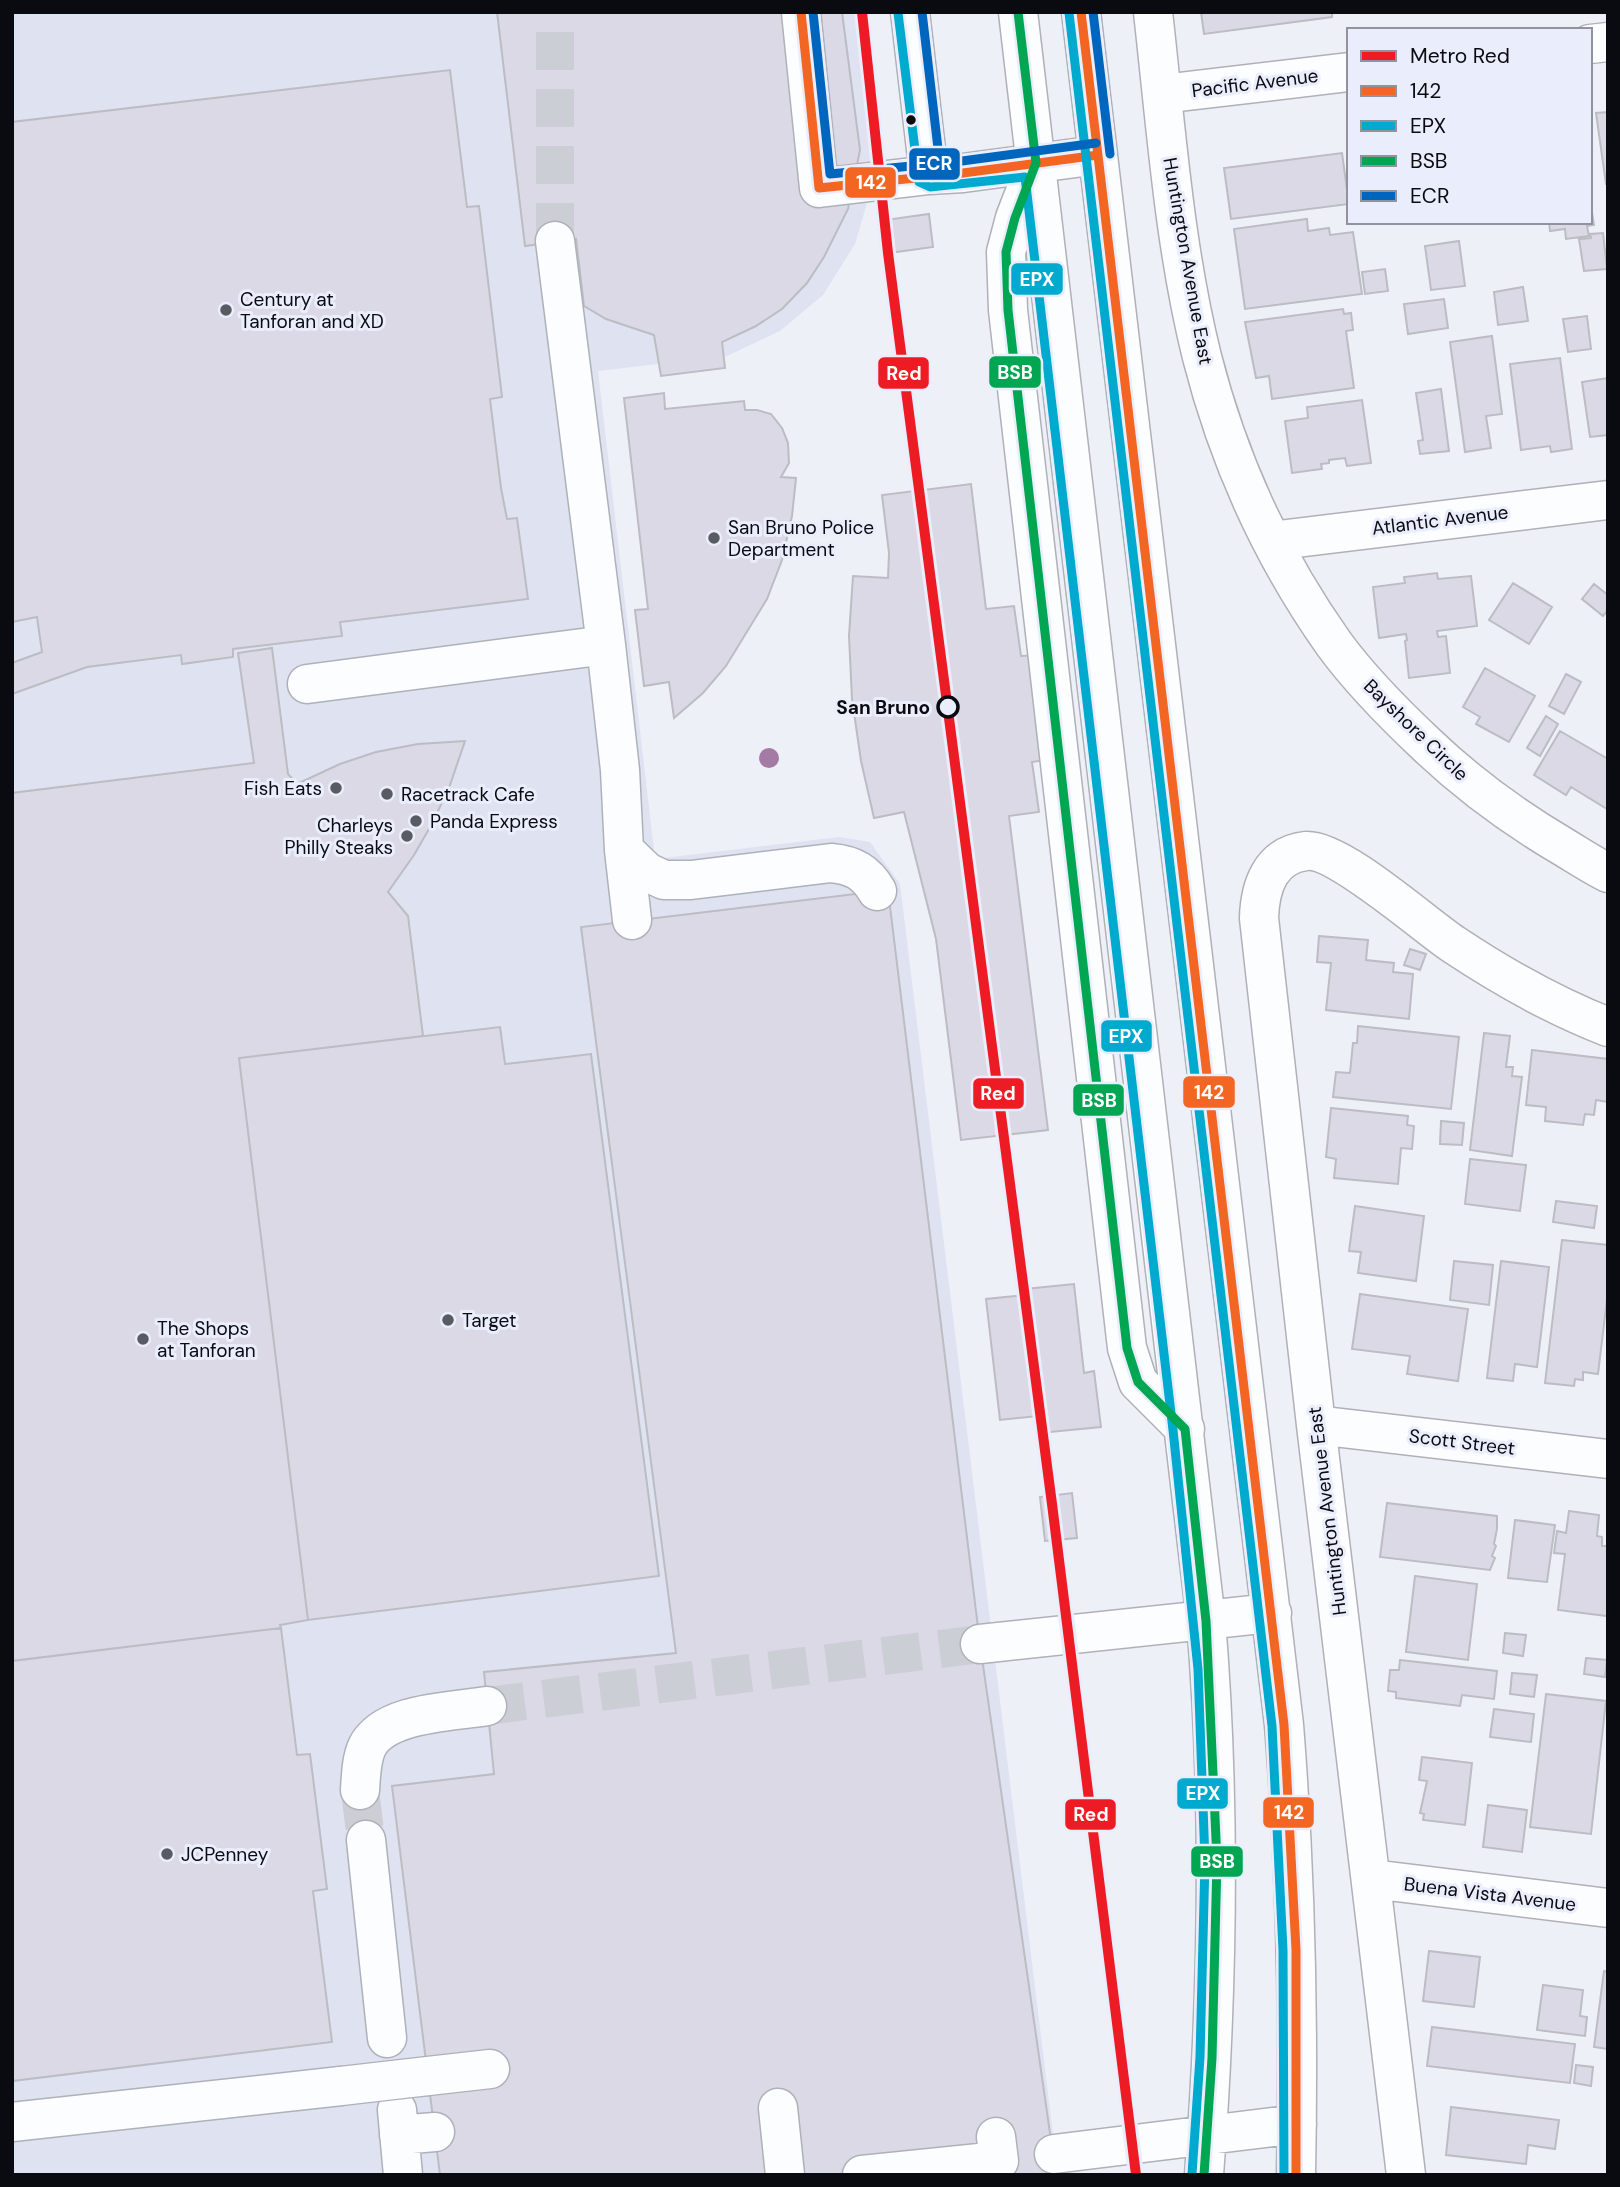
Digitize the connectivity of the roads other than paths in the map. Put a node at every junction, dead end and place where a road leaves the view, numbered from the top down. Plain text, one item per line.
1 (801, 12) edge
2 (910, 12) edge
3 (1018, 12) edge
4 (1081, 12) edge
5 (1153, 12) edge
6 (1347, 72) edge
7 (1162, 94) junction
8 (1098, 155) junction
9 (1036, 163) junction
10 (929, 175) junction
11 (555, 242) tunnel mouth
12 (1608, 500) edge
13 (1272, 541) junction
14 (606, 645) junction
15 (307, 684) dead end
16 (624, 850) junction
17 (1608, 873) edge
18 (691, 880) junction
19 (877, 891) dead end
20 (1608, 1027) edge
21 (1316, 1425) junction
22 (1608, 1459) edge
23 (1272, 1613) junction
24 (1206, 1621) junction
25 (980, 1644) tunnel mouth
26 (487, 1706) tunnel mouth
27 (360, 1790) tunnel mouth
28 (366, 1840) tunnel mouth
29 (1371, 1879) junction
30 (1608, 1908) edge
31 (387, 2038) dead end
32 (490, 2069) dead end
33 (778, 2108) dead end
34 (12, 2122) edge
35 (1297, 2124) junction
36 (410, 2126) dead end
37 (1207, 2136) junction
38 (996, 2137) dead end
39 (1054, 2154) dead end
40 (403, 2175) edge
41 (785, 2175) edge
42 (862, 2175) edge
43 (1204, 2175) edge
44 (1296, 2175) edge
45 (1406, 2175) edge

1 - 10 street
2 - 10 street
3 - 9 street
4 - 8 street
5 - 7 street, Huntington Avenue East
6 - 7 street, Pacific Avenue
7 - 13 street, Huntington Avenue East
8 - 9 street
8 - 23 street
9 - 10 street
9 - 24 street
11 - 14 street
12 - 13 street, Atlantic Avenue
13 - 17 street, Bayshore Circle
14 - 15 street
14 - 16 street
16 - 18 street
16 - 18 street
18 - 19 street
20 - 21 street, Huntington Avenue East
21 - 22 street, Scott Street
21 - 29 street, Huntington Avenue East
23 - 24 street
23 - 35 street
24 - 25 street
24 - 37 street
26 - 27 street
28 - 31 street
29 - 30 street, Buena Vista Avenue
29 - 45 street, Huntington Avenue East
32 - 34 street, bridge
33 - 41 street
35 - 37 street
35 - 44 street
36 - 40 street
37 - 39 street
37 - 43 street
38 - 42 street

